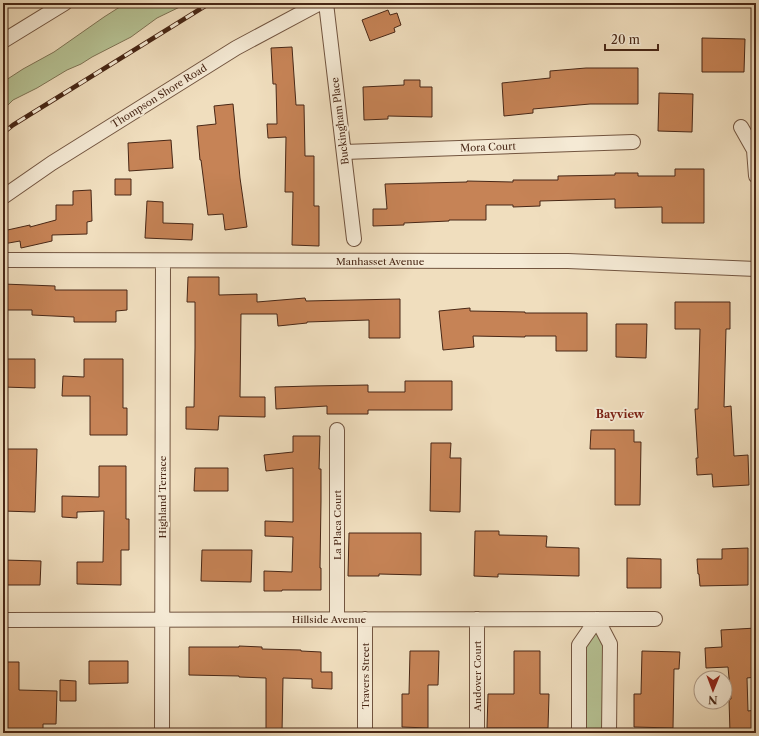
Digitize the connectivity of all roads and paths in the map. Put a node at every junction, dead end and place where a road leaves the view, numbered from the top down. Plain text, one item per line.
1 (65, 3) edge
2 (320, 3) edge
3 (326, 3) edge
4 (3, 41) edge
5 (741, 127) dead end
6 (632, 142) dead end
7 (755, 149) edge
8 (344, 152) junction
9 (756, 176) edge
10 (3, 197) edge
11 (354, 239) dead end
12 (3, 260) edge
13 (163, 261) junction
14 (756, 269) edge
15 (337, 430) dead end
16 (162, 619) junction
17 (336, 619) junction
18 (365, 619) junction
19 (477, 619) junction
20 (597, 619) junction
21 (655, 619) dead end
22 (3, 620) edge
23 (162, 733) edge
24 (366, 733) edge
25 (477, 733) edge
26 (579, 733) edge
27 (610, 733) edge

1 - 4 street
2 - 10 street, Thompson Shore Road
3 - 8 street, Buckingham Place
5 - 7 street
6 - 8 street, Mora Court
7 - 9 street
8 - 11 street, Buckingham Place
12 - 13 street, Manhasset Avenue
13 - 14 street, Manhasset Avenue
13 - 16 street, Highland Terrace
15 - 17 street, La Placa Court
16 - 17 street, Hillside Avenue
16 - 22 street, Hillside Avenue
16 - 23 street, Highland Terrace
17 - 18 street, Hillside Avenue
18 - 19 street, Hillside Avenue
18 - 24 street, Travers Street
19 - 20 street, Hillside Avenue
19 - 25 street, Andover Court
20 - 21 street, Hillside Avenue
20 - 26 street
20 - 27 street

